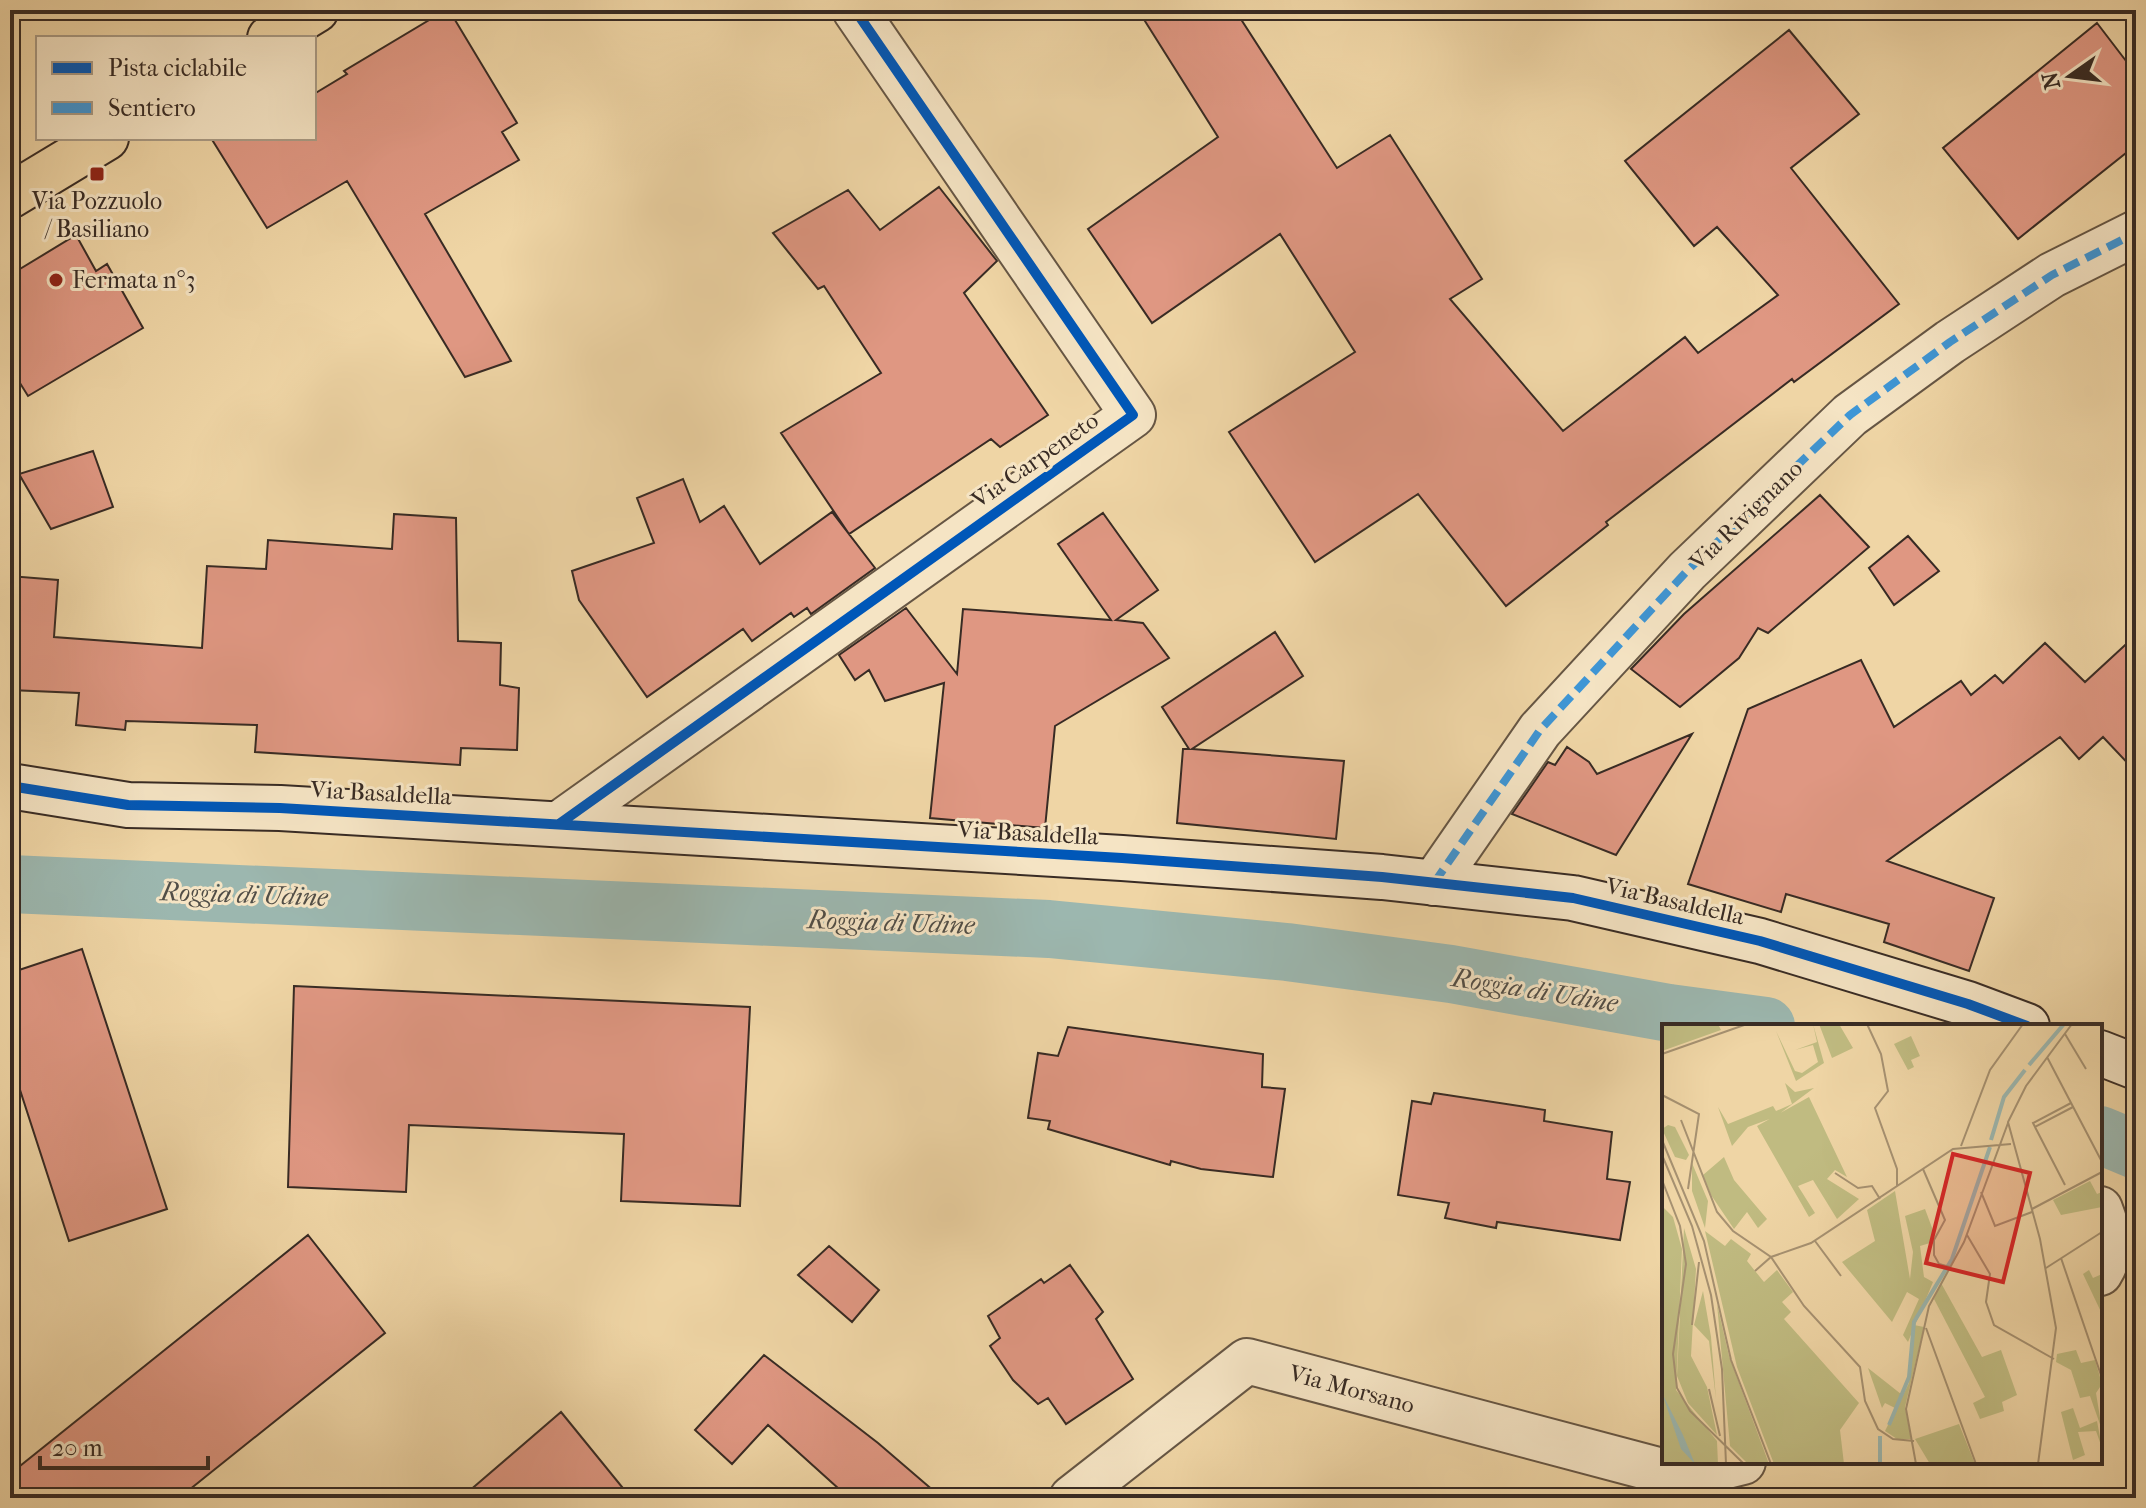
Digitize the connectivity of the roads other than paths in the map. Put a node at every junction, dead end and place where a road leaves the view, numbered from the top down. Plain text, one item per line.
1 (316, 10) edge
2 (855, 10) edge
3 (273, 36) edge
4 (103, 140) edge
5 (10, 196) edge
6 (2136, 233) edge
7 (10, 786) edge
8 (559, 824) junction
9 (1434, 883) junction
10 (2022, 1024) edge
11 (2102, 1054) edge
12 (2136, 1067) edge
13 (2102, 1214) edge
14 (2102, 1270) edge
15 (1735, 1464) edge
16 (1072, 1498) edge

1 - 3 main road
2 - 8 street, Via Carpeneto
4 - 5 main road
6 - 9 street, Via Rivignano
7 - 8 street, Via Basaldella
8 - 9 street, Via Basaldella
9 - 10 street, Via Basaldella
11 - 12 street
13 - 14 street
15 - 16 street, Via Morsano

